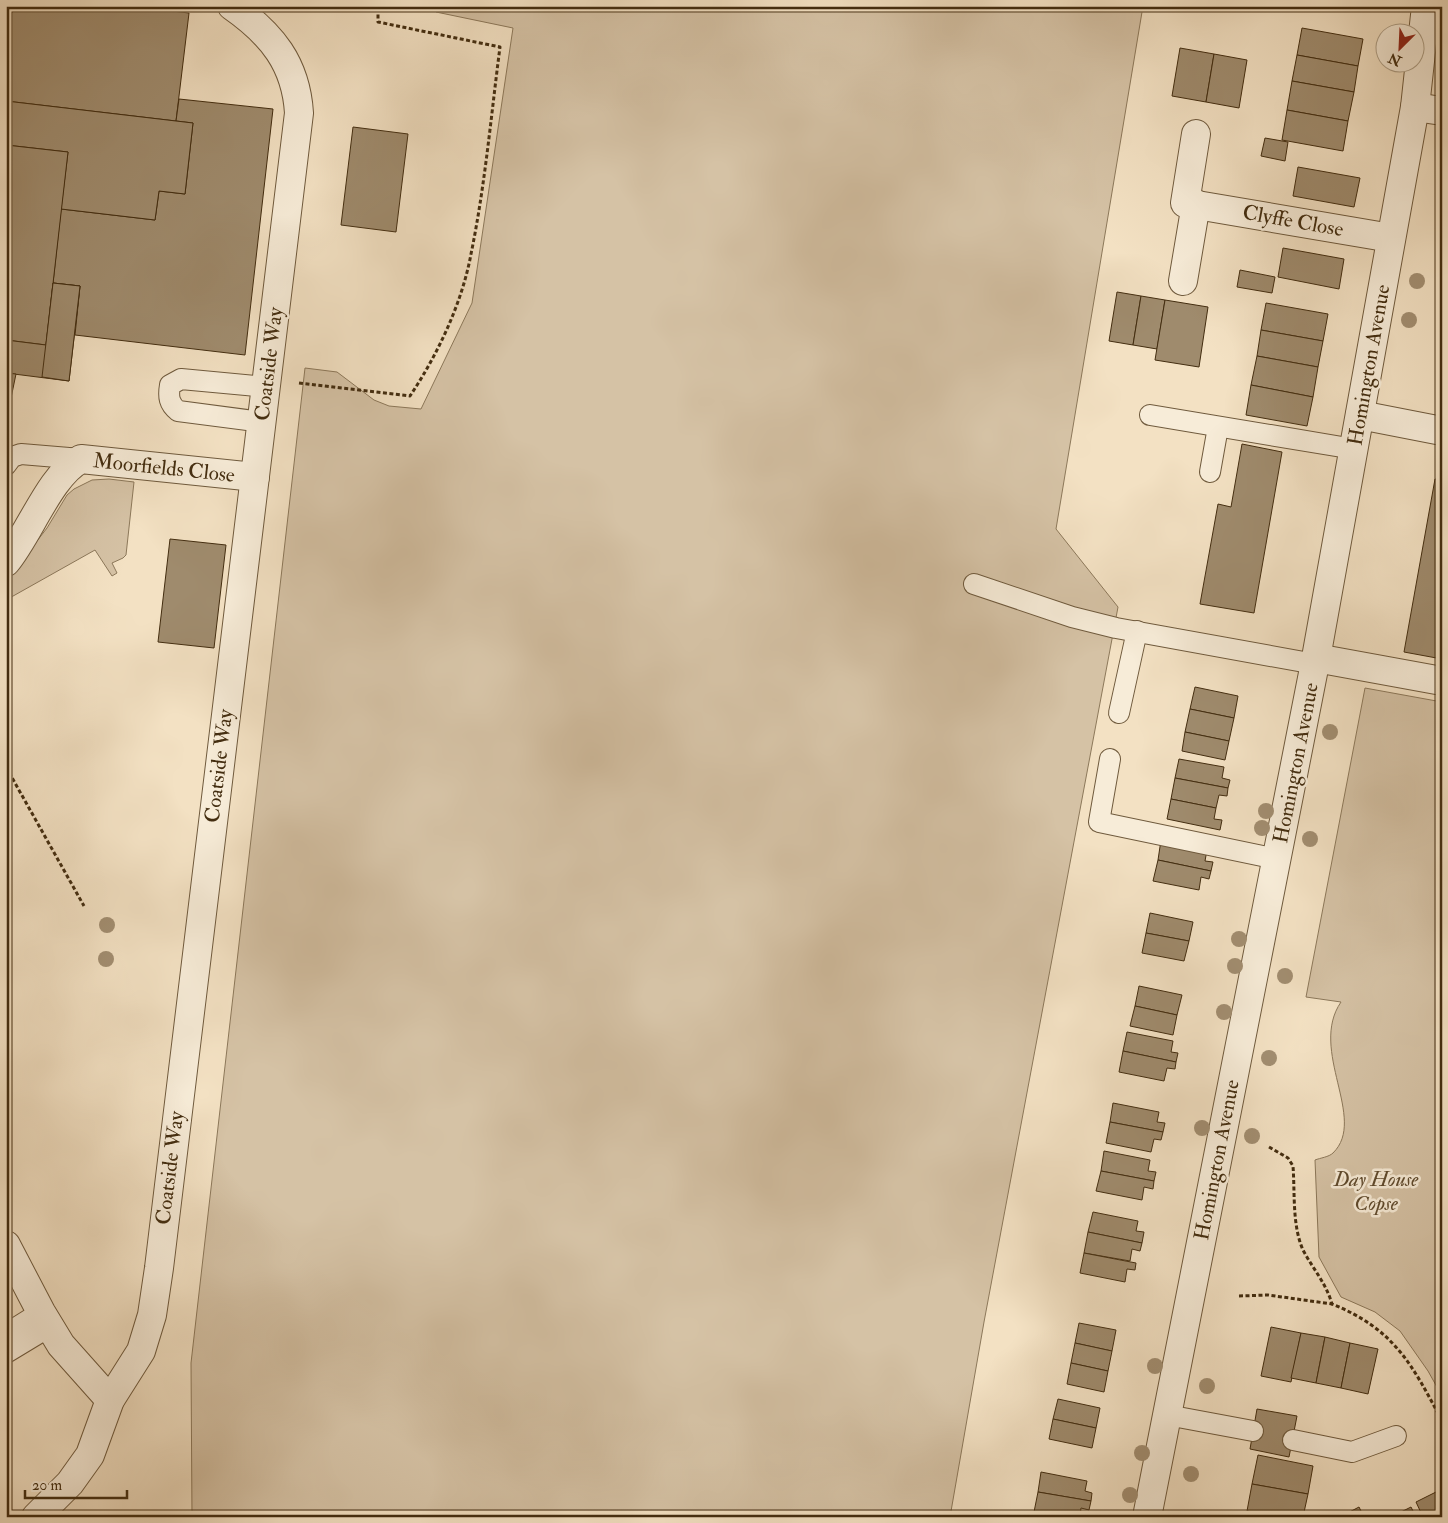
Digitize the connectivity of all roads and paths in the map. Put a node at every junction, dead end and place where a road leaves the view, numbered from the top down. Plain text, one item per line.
1 (232, 6) edge
2 (378, 6) edge
3 (1426, 6) edge
4 (1415, 107) junction
5 (1442, 111) edge
6 (1196, 134) dead end
7 (1196, 204) junction
8 (1391, 238) junction
9 (1183, 280) dead end
10 (267, 383) junction
11 (1150, 415) dead end
12 (1360, 415) junction
13 (262, 422) junction
14 (1218, 427) junction
15 (1442, 431) edge
16 (1354, 449) junction
17 (81, 459) junction
18 (6, 465) edge
19 (1210, 472) dead end
20 (255, 477) junction
21 (6, 562) edge
22 (974, 584) dead end
23 (1137, 631) junction
24 (1316, 661) junction
25 (1442, 681) edge
26 (1120, 713) dead end
27 (1110, 759) dead end
28 (6, 767) edge
29 (1277, 859) junction
30 (84, 906) dead end
31 (1269, 1147) dead end
32 (6, 1245) edge
33 (1239, 1296) dead end
34 (1332, 1304) junction
35 (45, 1320) junction
36 (6, 1334) edge
37 (6, 1353) edge
38 (110, 1400) junction
39 (1166, 1415) junction
40 (1442, 1421) edge
41 (1253, 1431) dead end
42 (1396, 1436) dead end
43 (1293, 1440) dead end
44 (36, 1517) edge
45 (1147, 1517) edge

1 - 10 street, Coatside Way
2 - 10 path
3 - 4 street, Homington Avenue
4 - 5 street
4 - 8 street, Homington Avenue
6 - 7 street
7 - 8 street, Clyffe Close
7 - 9 street
8 - 12 street, Homington Avenue
10 - 13 street, Coatside Way
10 - 13 lane
11 - 14 lane
12 - 15 street
12 - 16 street, Homington Avenue
13 - 20 street, Coatside Way
14 - 16 lane
14 - 19 lane
16 - 24 street, Homington Avenue
17 - 18 lane
17 - 20 street, Moorfields Close
17 - 21 street, Moorfields Close
20 - 38 street, Coatside Way
22 - 23 lane
23 - 24 lane
23 - 26 lane
24 - 25 street
24 - 29 street, Homington Avenue
27 - 29 lane
28 - 30 path
29 - 39 street, Homington Avenue
31 - 34 path
32 - 35 street
33 - 34 path
34 - 40 path
35 - 36 lane
35 - 37 lane
35 - 38 street
38 - 44 street, Coatside Way
39 - 41 lane
39 - 45 street, Homington Avenue
42 - 43 lane

